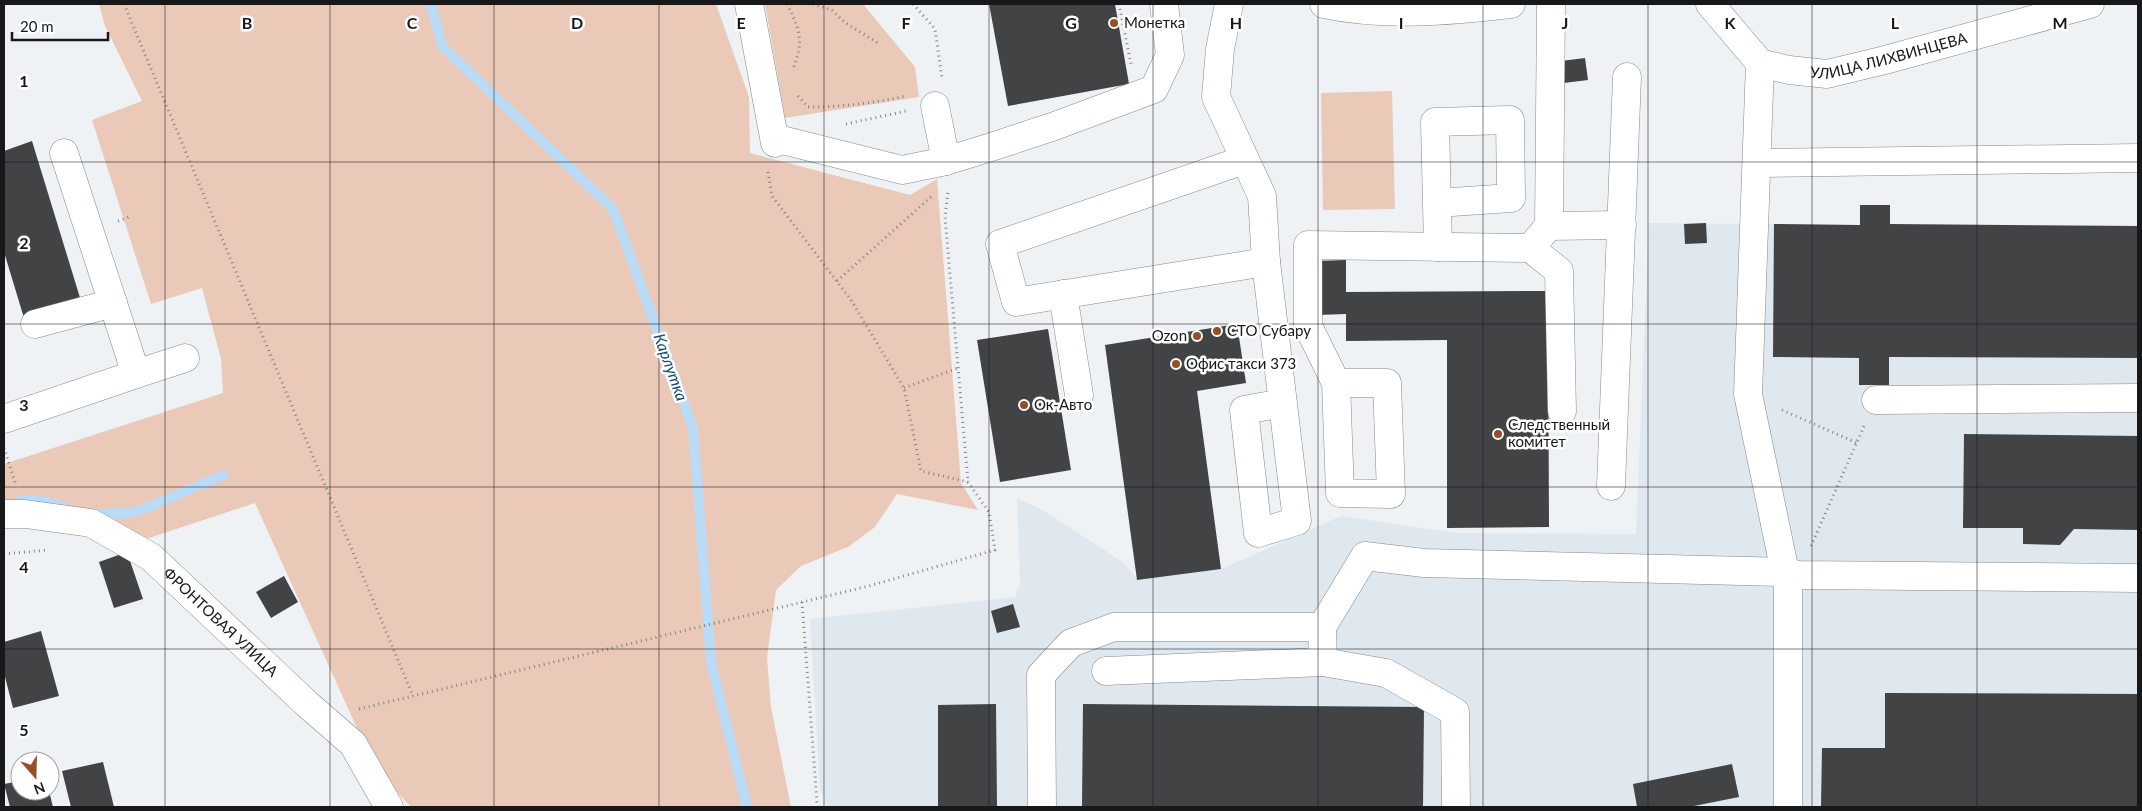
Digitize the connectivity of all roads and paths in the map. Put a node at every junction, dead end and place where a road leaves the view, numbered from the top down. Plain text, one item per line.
1 (124, 4) edge
2 (749, 4) edge
3 (786, 4) edge
4 (813, 4) edge
5 (913, 4) edge
6 (1119, 4) edge
7 (1164, 4) edge
8 (1229, 4) edge
9 (1324, 4) edge
10 (1511, 4) edge
11 (1551, 4) edge
12 (1711, 4) edge
13 (2090, 4) edge
14 (2052, 9) edge
15 (878, 43) dead end
16 (1760, 63) junction
17 (1131, 67) dead end
18 (1628, 77) dead end
19 (942, 80) dead end
20 (781, 83) junction
21 (921, 103) junction
22 (859, 120) dead end
23 (775, 143) junction
24 (64, 153) dead end
25 (2138, 158) edge
26 (1244, 160) junction
27 (1758, 163) junction
28 (949, 167) junction
29 (1437, 203) dead end
30 (1622, 225) junction
31 (1549, 226) junction
32 (1438, 247) junction
33 (1530, 248) junction
34 (1266, 262) junction
35 (837, 282) junction
36 (1063, 294) junction
37 (113, 303) junction
38 (35, 324) dead end
39 (185, 358) dead end
40 (958, 368) junction
41 (136, 374) junction
42 (1336, 383) dead end
43 (904, 388) junction
44 (1748, 394) junction
45 (1079, 395) dead end
46 (2138, 398) edge
47 (1876, 400) joint
48 (1283, 403) dead end
49 (1562, 411) dead end
50 (4, 419) edge
51 (1857, 443) junction
52 (4, 446) edge
53 (968, 482) junction
54 (1611, 486) dead end
55 (14, 514) edge
56 (1791, 574) junction
57 (2138, 578) edge
58 (802, 602) junction
59 (1322, 627) junction
60 (1322, 662) junction
61 (1106, 671) dead end
62 (413, 696) junction
63 (357, 709) dead end
64 (389, 807) edge
65 (819, 807) edge
66 (1042, 807) edge
67 (1456, 807) edge
68 (1788, 807) edge

1 - 62 path
2 - 20 street
3 - 20 path
4 - 15 path
5 - 19 path
6 - 17 path
7 - 28 street
8 - 26 street
9 - 10 street
11 - 31 street
12 - 16 street
13 - 14 street, УЛИЦА ЛИХВИНЦЕВА
14 - 16 street, УЛИЦА ЛИХВИНЦЕВА
16 - 27 street
18 - 30 street
20 - 21 path
20 - 23 street
21 - 22 path
21 - 28 street
23 - 28 street
23 - 35 path
24 - 37 street
25 - 27 street
26 - 34 street
26 - 36 street
27 - 44 street
28 - 35 path
28 - 40 path
29 - 32 street
30 - 31 street
30 - 54 street
31 - 33 street
32 - 33 street
32 - 42 street
33 - 49 street
34 - 36 street
34 - 48 street
35 - 43 path
36 - 45 street
37 - 38 street
37 - 41 street
39 - 41 street
40 - 43 path
40 - 53 path
41 - 50 street
43 - 53 path
44 - 51 path
44 - 56 street
46 - 47 street
47 - 51 path
51 - 56 path
52 - 55 path
53 - 58 path
55 - 64 street, ФРОНТОВАЯ УЛИЦА
56 - 57 street
56 - 59 street
56 - 68 street
58 - 62 path
58 - 65 path
59 - 60 street
59 - 66 street
60 - 61 street
60 - 67 street
62 - 63 path

